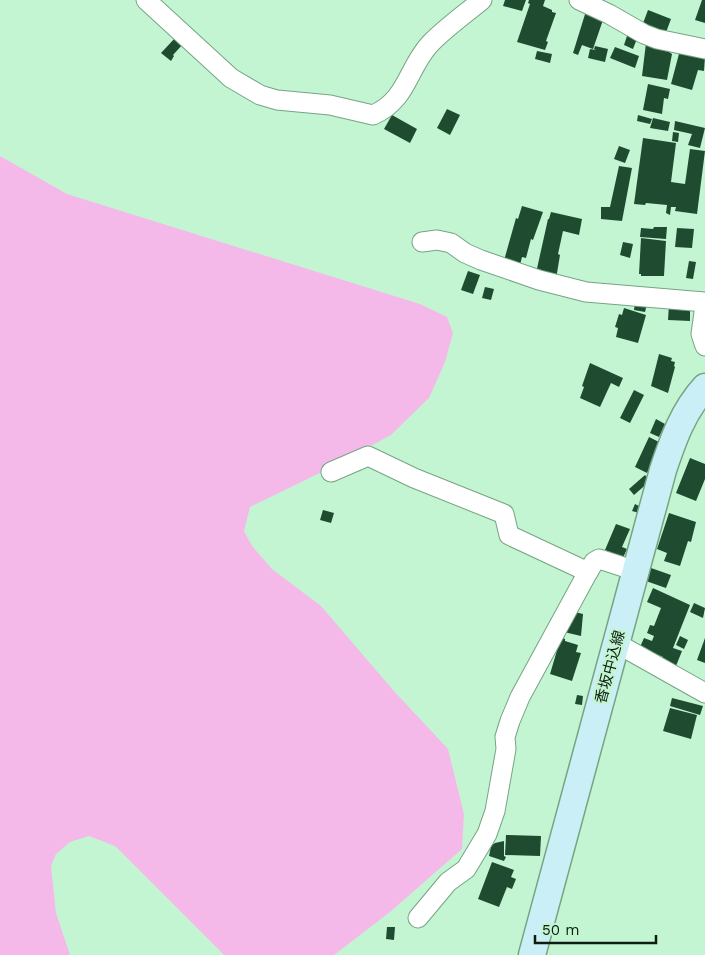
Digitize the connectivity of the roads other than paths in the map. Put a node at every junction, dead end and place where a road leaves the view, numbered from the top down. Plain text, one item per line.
1 (146, 0) edge
2 (482, 0) edge
3 (579, 0) edge
4 (705, 48) edge
5 (422, 242) dead end
6 (705, 303) edge
7 (705, 346) edge
8 (705, 387) edge
9 (331, 472) dead end
10 (636, 571) junction
11 (588, 572) junction
12 (616, 643) junction
13 (705, 693) edge
14 (418, 918) dead end
15 (532, 955) edge

1 - 2 street
3 - 4 street
5 - 6 street
6 - 7 street
8 - 10 main road, 香坂中込線
9 - 11 street
10 - 11 street
10 - 12 main road, 香坂中込線
11 - 14 street
12 - 13 street
12 - 15 main road, 香坂中込線

